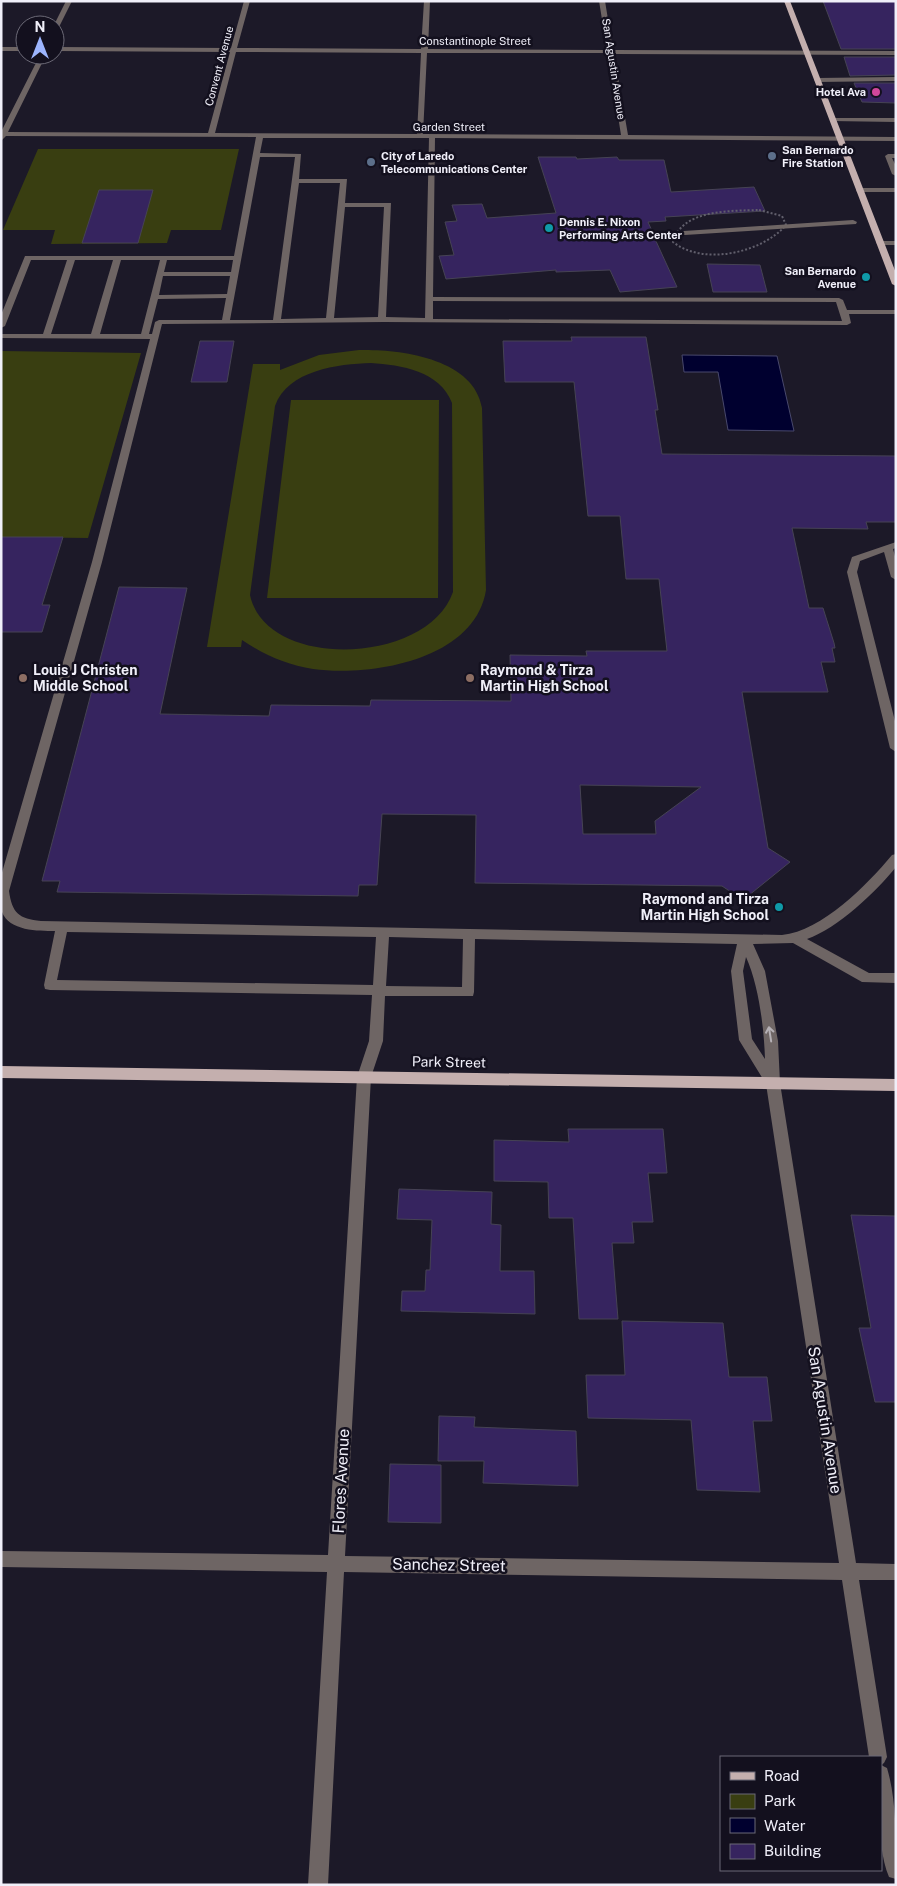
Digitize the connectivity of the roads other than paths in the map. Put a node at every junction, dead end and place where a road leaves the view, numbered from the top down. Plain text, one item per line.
1 (69, 1) edge
2 (247, 1) edge
3 (427, 1) edge
4 (602, 1) edge
5 (787, 1) edge
6 (62, 15) edge
7 (1, 49) edge
8 (15, 49) edge
9 (65, 49) edge
10 (234, 50) junction
11 (424, 51) junction
12 (611, 52) junction
13 (807, 53) junction
14 (896, 53) edge
15 (38, 65) edge
16 (896, 79) edge
17 (817, 80) junction
18 (833, 120) junction
19 (896, 120) edge
20 (210, 135) junction
21 (2, 136) edge
22 (260, 136) junction
23 (420, 136) junction
24 (432, 136) junction
25 (625, 137) junction
26 (840, 138) junction
27 (896, 139) edge
28 (256, 155) junction
29 (896, 156) edge
30 (896, 174) edge
31 (296, 181) junction
32 (860, 190) junction
33 (896, 190) edge
34 (342, 205) junction
35 (853, 222) dead end
36 (654, 235) dead end
37 (880, 243) junction
38 (896, 243) edge
39 (72, 258) junction
40 (118, 258) junction
41 (164, 258) junction
42 (238, 258) junction
43 (160, 274) junction
44 (235, 274) junction
45 (896, 284) edge
46 (231, 296) junction
47 (154, 297) junction
48 (430, 298) junction
49 (844, 312) junction
50 (896, 312) edge
51 (330, 319) junction
52 (382, 319) junction
53 (226, 322) junction
54 (277, 322) junction
55 (429, 322) junction
56 (1, 326) edge
57 (1, 336) edge
58 (46, 336) junction
59 (95, 336) junction
60 (150, 337) junction
61 (892, 546) edge
62 (895, 571) edge
63 (896, 748) edge
64 (896, 858) edge
65 (62, 927) junction
66 (383, 932) junction
67 (468, 934) junction
68 (796, 938) junction
69 (744, 939) junction
70 (896, 978) edge
71 (380, 991) junction
72 (1, 1072) edge
73 (364, 1077) junction
74 (773, 1083) junction
75 (896, 1085) edge
76 (1, 1559) edge
77 (336, 1564) junction
78 (849, 1571) junction
79 (896, 1572) edge
80 (878, 1756) edge
81 (882, 1780) edge
82 (896, 1870) edge
83 (318, 1885) edge

1 - 6 street
2 - 10 street, Convent Avenue
3 - 11 street
4 - 12 street, San Agustin Avenue
5 - 13 main road
7 - 8 street
9 - 10 street, Constantinople Street
10 - 11 street, Constantinople Street
10 - 20 street, Convent Avenue
11 - 12 street, Constantinople Street
11 - 23 street
12 - 13 street, Constantinople Street
12 - 25 street, San Agustin Avenue
13 - 14 street, Constantinople Street
13 - 17 main road
15 - 21 street
16 - 17 street
17 - 18 main road
18 - 19 street
18 - 26 main road
20 - 21 street, Garden Street
20 - 22 street, Garden Street
22 - 23 street, Garden Street
22 - 28 street
23 - 24 street, Garden Street
24 - 25 street, Garden Street
24 - 48 street
25 - 26 street, Garden Street
26 - 27 street, Garden Street
26 - 32 main road
28 - 31 street
28 - 42 street
29 - 30 street
31 - 34 street
31 - 54 street
32 - 33 street
32 - 37 main road
34 - 51 street
34 - 52 street
35 - 36 street
37 - 38 street
37 - 45 main road
39 - 40 street
39 - 56 street
39 - 58 street
40 - 41 street
40 - 59 street
41 - 42 street
41 - 43 street
42 - 44 street
43 - 44 street
43 - 47 street
44 - 46 street
46 - 47 street
46 - 53 street
47 - 60 street
48 - 49 street
48 - 55 street
49 - 50 street
49 - 55 street
51 - 52 street
51 - 54 street
52 - 55 street
53 - 54 street
53 - 60 street
57 - 58 street
58 - 59 street
59 - 60 street
60 - 65 street
61 - 62 street
61 - 63 street
64 - 68 street
65 - 66 street
65 - 71 street
66 - 67 street
66 - 71 street, Flores Avenue
67 - 69 street
67 - 71 street
68 - 69 street
68 - 70 street
74 -> 69 street, San Agustin Avenue
69 - 74 street
71 - 73 street, Flores Avenue
72 - 73 main road, Park Street
73 - 74 main road, Park Street
73 - 77 street, Flores Avenue
74 - 75 main road, Park Street
74 - 78 street, San Agustin Avenue
76 - 77 street, Sanchez Street
77 - 78 street, Sanchez Street
77 - 83 street, Flores Avenue
78 - 79 street, Sanchez Street
78 - 80 street, San Agustin Avenue
81 - 82 street

